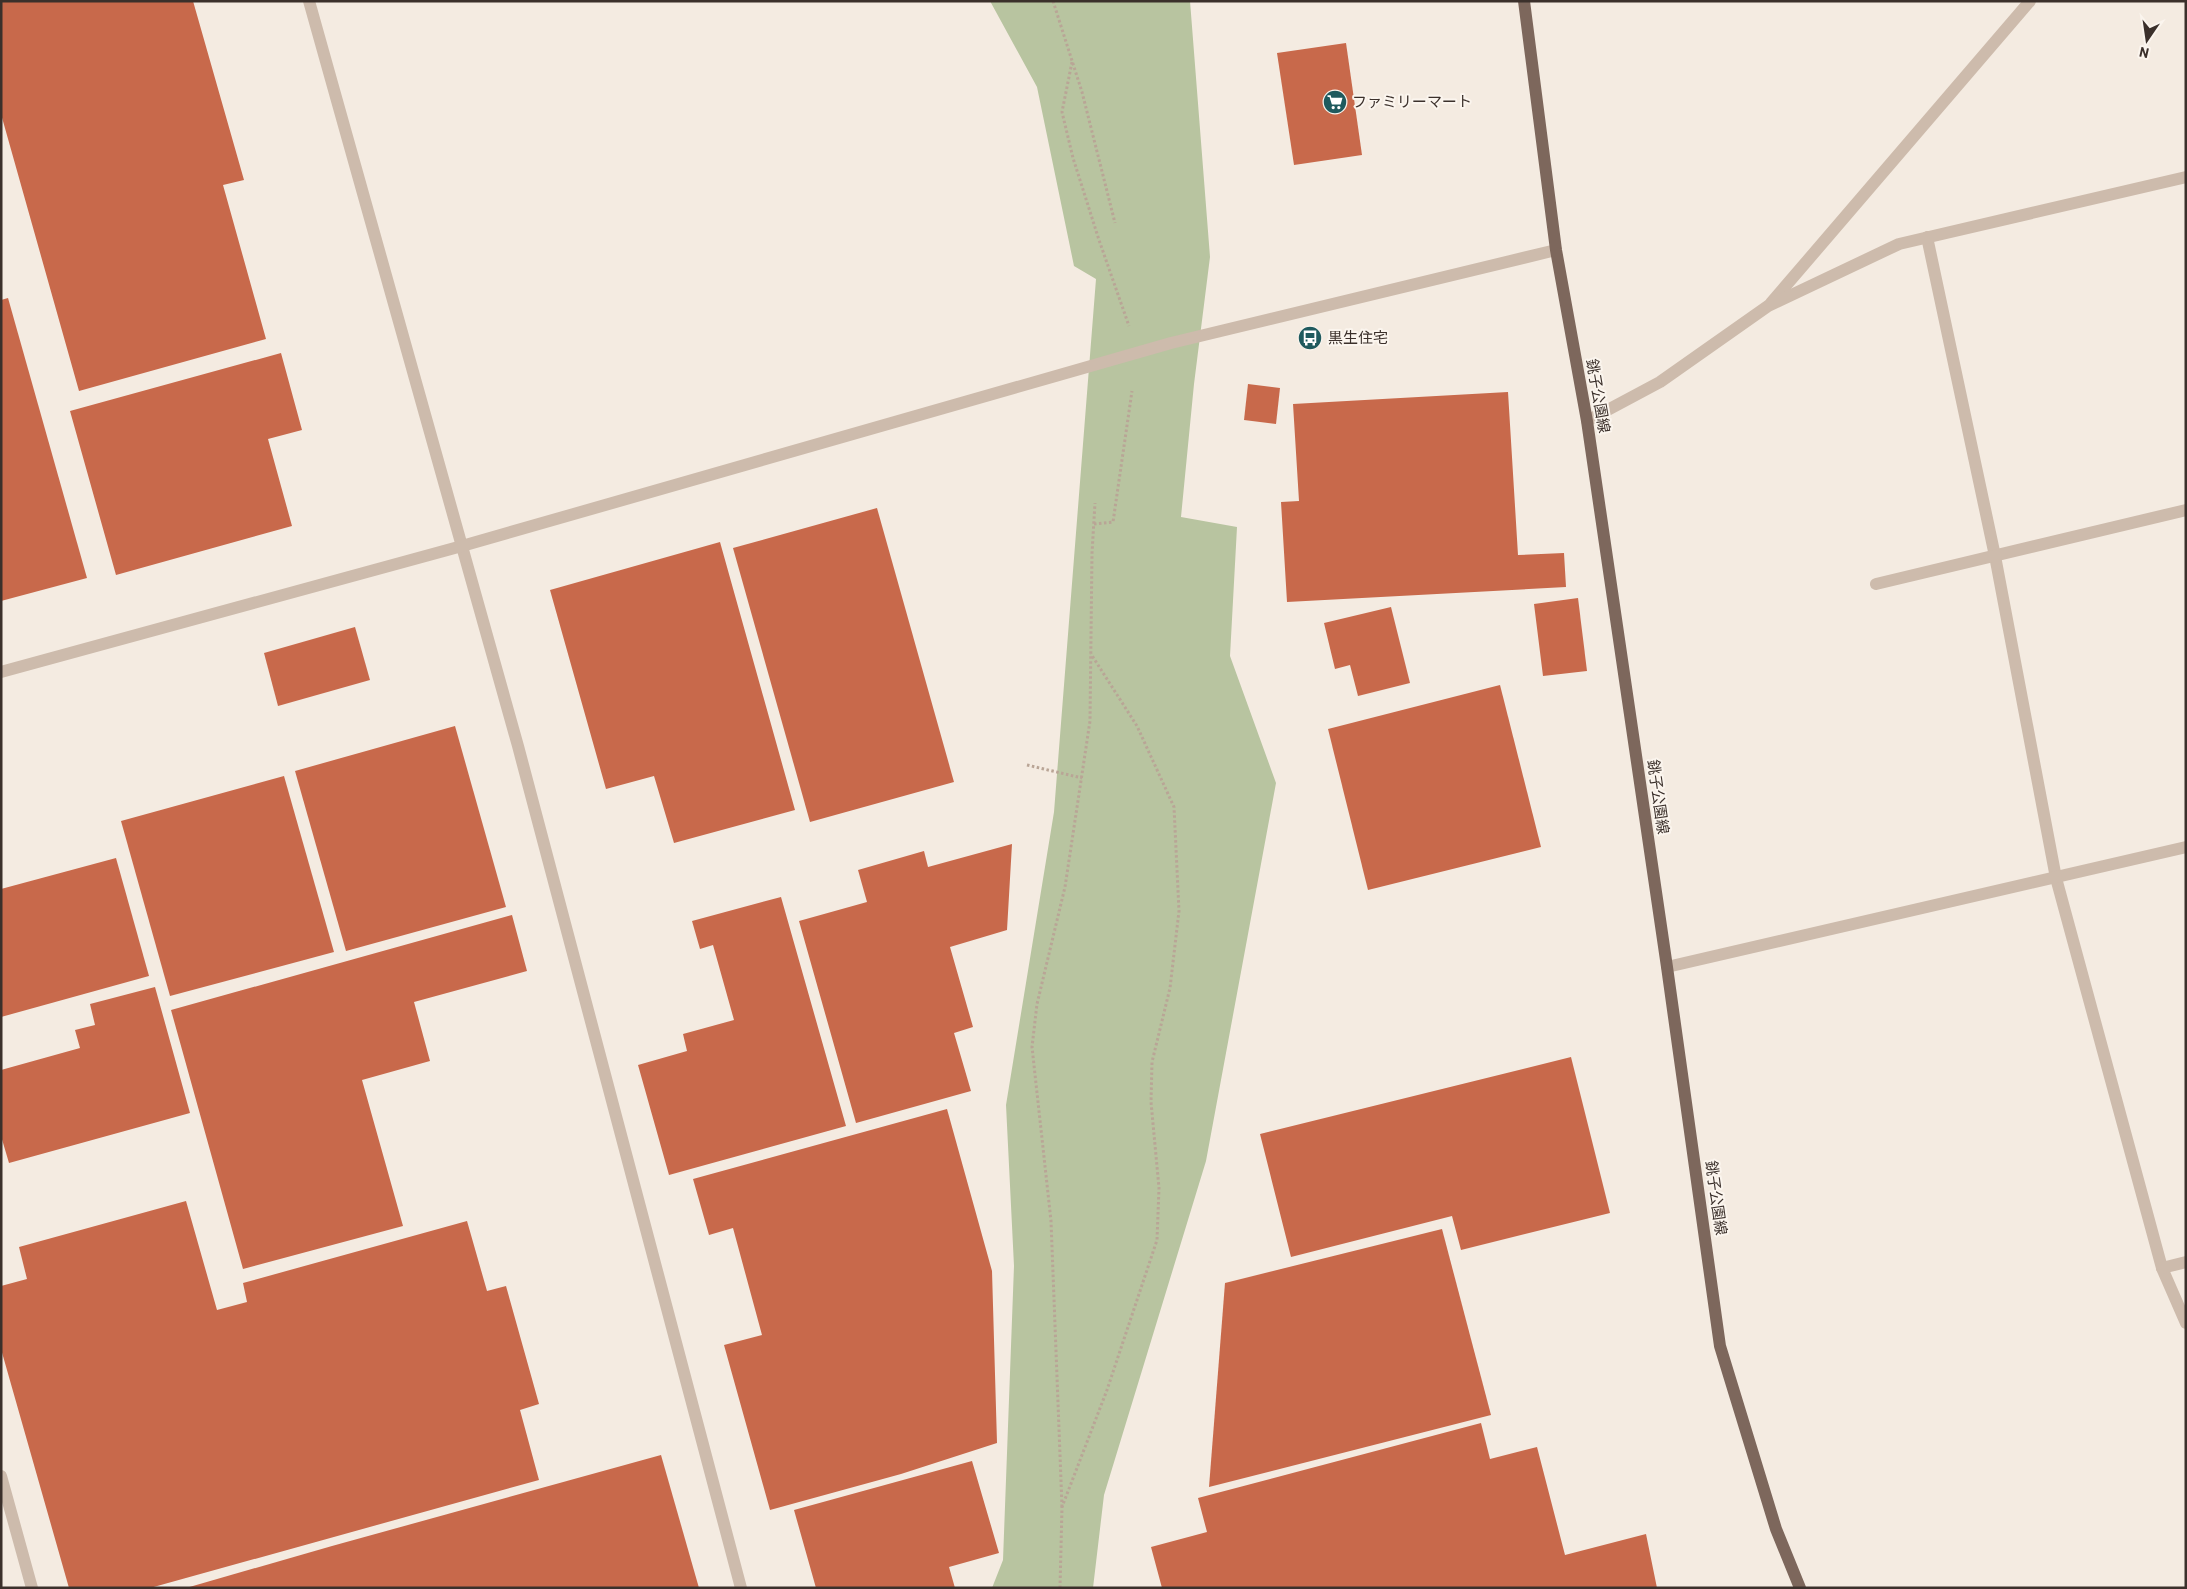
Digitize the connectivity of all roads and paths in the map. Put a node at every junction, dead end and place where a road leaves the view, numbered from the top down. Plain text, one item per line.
1 (309, 1) edge
2 (1052, 1) edge
3 (1524, 1) edge
4 (2030, 1) edge
5 (1072, 62) junction
6 (2186, 177) edge
7 (1115, 224) dead end
8 (1927, 237) junction
9 (1556, 250) junction
10 (1768, 306) junction
11 (1130, 329) dead end
12 (1132, 391) dead end
13 (1587, 421) junction
14 (1095, 504) dead end
15 (2186, 510) edge
16 (1094, 524) junction
17 (462, 546) junction
18 (1995, 556) junction
19 (1876, 584) dead end
20 (1091, 654) junction
21 (1, 672) edge
22 (1027, 765) dead end
23 (1082, 778) junction
24 (2186, 847) edge
25 (2056, 878) junction
26 (1667, 967) junction
27 (2186, 1262) edge
28 (2162, 1268) junction
29 (2186, 1323) edge
30 (1, 1476) edge
31 (1062, 1507) junction
32 (32, 1588) edge
33 (741, 1588) edge
34 (1060, 1588) edge
35 (1800, 1588) edge

1 - 17 street
2 - 5 path
3 - 9 main road, 銚子公園線
4 - 10 street
5 - 7 path
5 - 11 path
6 - 8 street
8 - 10 street
8 - 18 street
9 - 13 main road, 銚子公園線
9 - 17 street
10 - 13 street
12 - 16 path
13 - 26 main road, 銚子公園線
14 - 16 path
15 - 18 street
16 - 20 path
17 - 21 street
17 - 33 street
18 - 19 street
18 - 25 street
20 - 23 path
20 - 31 path
22 - 23 path
23 - 31 path
24 - 25 street
25 - 26 street
25 - 28 street
26 - 35 main road, 銚子公園線
27 - 28 street
28 - 29 street
30 - 32 street
31 - 34 path

